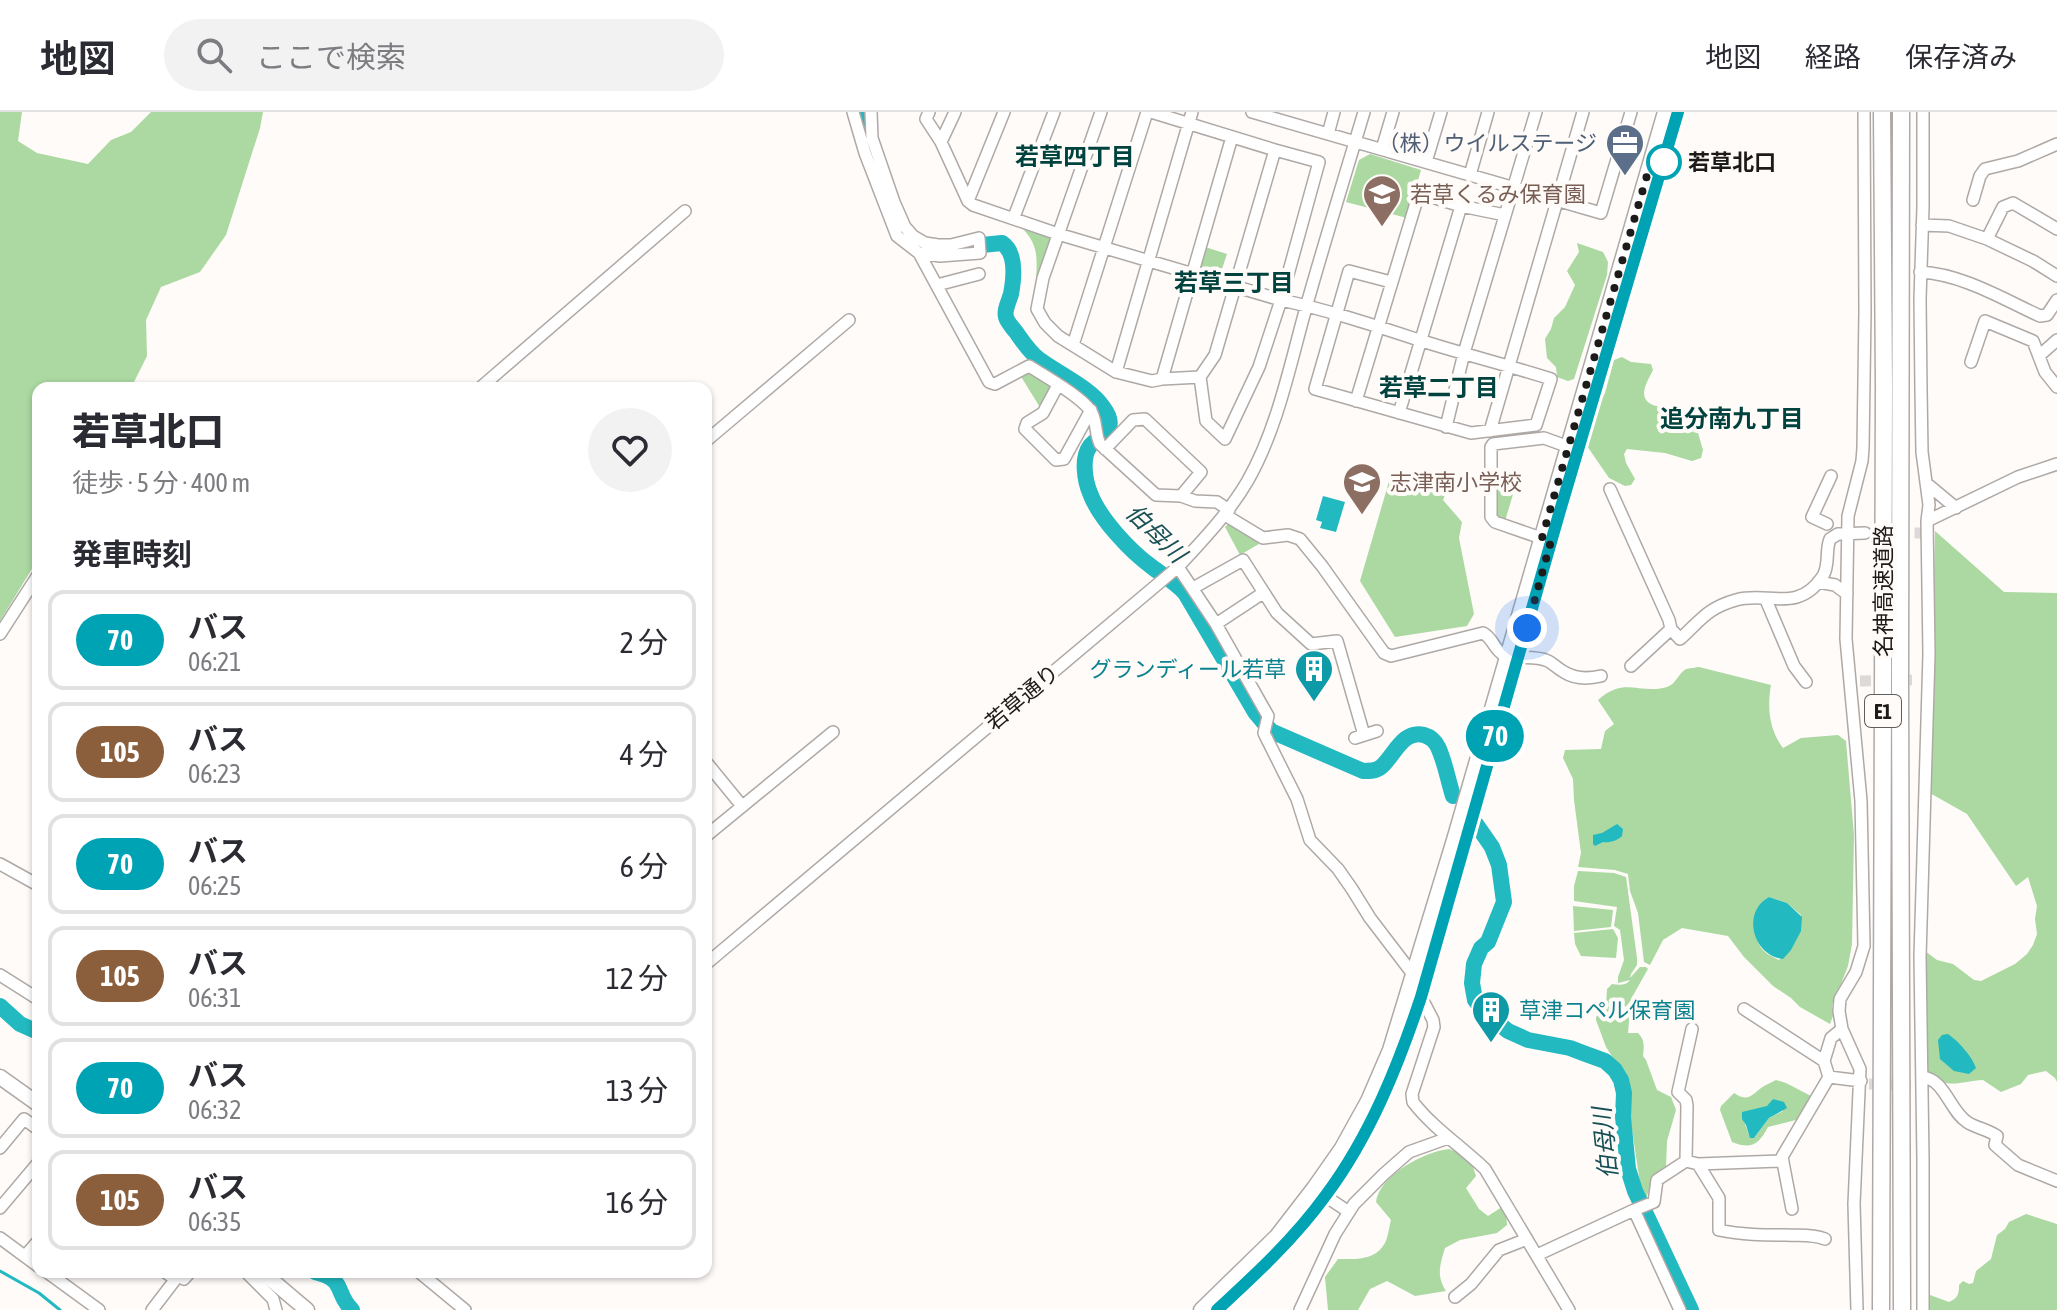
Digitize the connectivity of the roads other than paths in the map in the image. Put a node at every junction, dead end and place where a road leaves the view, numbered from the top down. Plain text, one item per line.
1 (853, 112) edge
2 (871, 112) edge
3 (929, 112) edge
4 (955, 112) edge
5 (1004, 112) edge
6 (1054, 112) edge
7 (1101, 112) edge
8 (1149, 112) edge
9 (1252, 112) edge
10 (1334, 112) edge
11 (1364, 112) edge
12 (1393, 112) edge
13 (1441, 112) edge
14 (1488, 112) edge
15 (1536, 112) edge
16 (1583, 112) edge
17 (1631, 112) edge
18 (1665, 112) edge
19 (1678, 112) edge
20 (1864, 112) edge
21 (1882, 112) edge
22 (1901, 112) edge
23 (1923, 112) edge
24 (1286, 116) edge
25 (1191, 118) edge
26 (1328, 134) junction
27 (1232, 137) junction
28 (941, 142) junction
29 (1355, 142) junction
30 (2057, 144) edge
31 (1382, 149) junction
32 (1275, 150) junction
33 (1426, 162) junction
34 (1470, 175) junction
35 (1514, 188) junction
36 (1973, 200) dead end
37 (968, 201) junction
38 (1557, 201) junction
39 (1461, 206) junction
40 (685, 211) dead end
41 (1505, 215) junction
42 (1014, 217) junction
43 (1922, 225) junction
44 (2057, 229) edge
45 (1058, 234) junction
46 (1987, 239) junction
47 (1104, 248) junction
48 (919, 253) junction
49 (1149, 261) junction
50 (1920, 272) junction
51 (1194, 273) junction
52 (979, 274) dead end
53 (2057, 276) edge
54 (1391, 282) junction
55 (937, 285) junction
56 (1236, 287) junction
57 (1281, 300) junction
58 (2057, 300) edge
59 (1306, 306) junction
60 (1337, 315) junction
61 (849, 320) dead end
62 (1379, 326) junction
63 (1421, 340) junction
64 (2057, 340) edge
65 (1073, 345) junction
66 (1464, 353) junction
67 (2040, 355) junction
68 (1971, 362) dead end
69 (1508, 365) junction
70 (1116, 372) junction
71 (1200, 377) junction
72 (1162, 379) junction
73 (487, 382) edge
74 (1058, 385) junction
75 (2057, 387) edge
76 (1356, 401) junction
77 (1091, 410) junction
78 (1399, 413) junction
79 (1446, 427) junction
80 (1490, 431) junction
81 (712, 436) edge
82 (1100, 443) junction
83 (1569, 447) junction
84 (2057, 464) edge
85 (1831, 476) dead end
86 (1926, 483) junction
87 (1610, 489) dead end
88 (1181, 496) junction
89 (1956, 508) junction
90 (1227, 513) junction
91 (1927, 521) junction
92 (1827, 524) dead end
93 (1848, 533) junction
94 (1865, 533) tunnel mouth
95 (1547, 540) junction
96 (1171, 573) junction
97 (1818, 582) junction
98 (32, 584) edge
99 (1193, 588) junction
100 (1263, 593) junction
101 (1847, 594) junction
102 (1766, 600) junction
103 (1216, 624) junction
104 (1671, 629) junction
105 (0, 634) edge
106 (1514, 656) junction
107 (1631, 666) dead end
108 (1601, 676) dead end
109 (1927, 679) junction
110 (1912, 680) tunnel mouth
111 (1806, 682) dead end
112 (1377, 731) dead end
113 (833, 732) dead end
114 (712, 769) edge
115 (742, 806) junction
116 (712, 831) edge
117 (0, 864) edge
118 (32, 882) edge
119 (712, 959) edge
120 (1412, 973) junction
121 (0, 975) edge
122 (32, 995) edge
123 (1421, 997) junction
124 (1744, 1009) dead end
125 (1692, 1029) dead end
126 (1842, 1029) junction
127 (1824, 1061) junction
128 (0, 1077) edge
129 (1829, 1077) junction
130 (1863, 1083) junction
131 (1918, 1083) junction
132 (32, 1100) edge
133 (32, 1125) edge
134 (1448, 1138) junction
135 (0, 1148) edge
136 (1783, 1161) junction
137 (1692, 1163) junction
138 (32, 1170) edge
139 (2057, 1181) edge
140 (1325, 1196) junction
141 (0, 1208) edge
142 (1792, 1209) dead end
143 (1634, 1210) junction
144 (1349, 1212) junction
145 (0, 1238) edge
146 (1527, 1239) junction
147 (1825, 1239) dead end
148 (32, 1248) edge
149 (1537, 1255) junction
150 (25, 1256) junction
151 (32, 1261) edge
152 (55, 1278) edge
153 (169, 1278) edge
154 (252, 1278) edge
155 (269, 1278) edge
156 (426, 1278) edge
157 (1455, 1297) dead end
158 (99, 1310) edge
159 (152, 1310) edge
160 (276, 1310) edge
161 (307, 1310) edge
162 (465, 1310) edge
163 (1201, 1310) edge
164 (1217, 1310) edge
165 (1300, 1310) edge
166 (1569, 1310) edge
167 (1680, 1310) edge
168 (1857, 1310) edge
169 (1881, 1310) edge
170 (1902, 1310) edge
171 (1923, 1310) edge

1 - 48 street
2 - 48 street
3 - 28 street
4 - 28 street
5 - 37 street
6 - 42 street
7 - 45 street
8 - 25 street
8 - 47 street
9 - 24 street
10 - 26 street
11 - 29 street, 若草通り
12 - 31 street
13 - 33 street
14 - 34 street
15 - 35 street
16 - 38 street
17 - 38 street
18 - 83 main road
19 - 95 main road
20 - 93 street
21 - 169 highway, 名神高速道路 / E1
22 - 170 highway, 名神高速道路 / E1
23 - 43 street
24 - 26 street
25 - 27 street
25 - 49 street
26 - 29 street
27 - 32 street
27 - 51 street
28 - 37 street
29 - 31 street
29 - 59 street, 若草通り
30 - 36 street
31 - 33 street
32 - 56 street
32 - 57 street
33 - 34 street
34 - 35 street
35 - 38 street
35 - 41 street
37 - 42 street
38 - 69 street
39 - 41 street
39 - 54 street
39 - 63 street
40 - 73 street
41 - 66 street
42 - 45 street
43 - 46 street
43 - 50 street
44 - 46 street
45 - 47 street
45 - 65 street
46 - 53 street
47 - 49 street
47 - 65 street
48 - 55 street
49 - 51 street
49 - 70 street
50 - 58 street
50 - 86 street
51 - 56 street
51 - 72 street
52 - 55 street
54 - 60 street
54 - 62 street
55 - 74 street
56 - 57 street
56 - 71 street
57 - 59 street
57 - 71 street
59 - 60 street
59 - 90 street, 若草通り
60 - 62 street
60 - 76 street
61 - 81 street
62 - 63 street
62 - 76 street
63 - 66 street
63 - 78 street
64 - 67 street
65 - 70 street
66 - 69 street
66 - 79 street
67 - 68 street
67 - 75 street
69 - 80 street
69 - 80 street
70 - 72 street
71 - 72 street
74 - 77 street
74 - 77 street
76 - 78 street
77 - 82 street
78 - 79 street
79 - 80 street
82 - 88 street
82 - 88 street
83 - 95 main road
83 - 95 street
84 - 89 street
85 - 92 street
86 - 89 street
86 - 91 street
87 - 104 street
88 - 90 street
89 - 91 street
90 - 96 street, 若草通り
90 - 106 street
91 - 109 street
93 - 94 street
93 - 97 street
93 - 101 street
95 - 106 main road
96 - 99 street
96 - 119 street, 若草通り
97 - 101 street
97 - 102 street
98 - 105 street
99 - 100 street
99 - 103 street
100 - 103 street
100 - 112 street
101 - 126 street
102 - 104 street
102 - 111 street
103 - 120 street
104 - 107 street
106 - 108 street
106 - 120 main road
106 - 123 main road
109 - 110 street
109 - 131 street
113 - 115 street
114 - 115 street
115 - 116 street
117 - 118 street
120 - 123 street
120 - 163 main road
121 - 122 street
123 - 134 street
123 - 140 main road
124 - 127 street
125 - 137 street
126 - 127 street
126 - 130 street
127 - 129 street
128 - 132 main road
129 - 130 street
129 - 136 street
130 - 168 street
131 - 139 street
131 - 171 street
133 - 135 street
134 - 144 street
134 - 146 street
136 - 137 street
136 - 142 street
137 - 143 street
137 - 147 street
138 - 141 street
140 - 144 street
140 - 164 main road
143 - 149 street
143 - 167 street
144 - 165 street
145 - 150 street
146 - 149 street
146 - 157 street
148 - 150 street
149 - 166 street
150 - 151 street
152 - 158 street
153 - 159 street
154 - 160 street
155 - 161 main road
156 - 162 street

